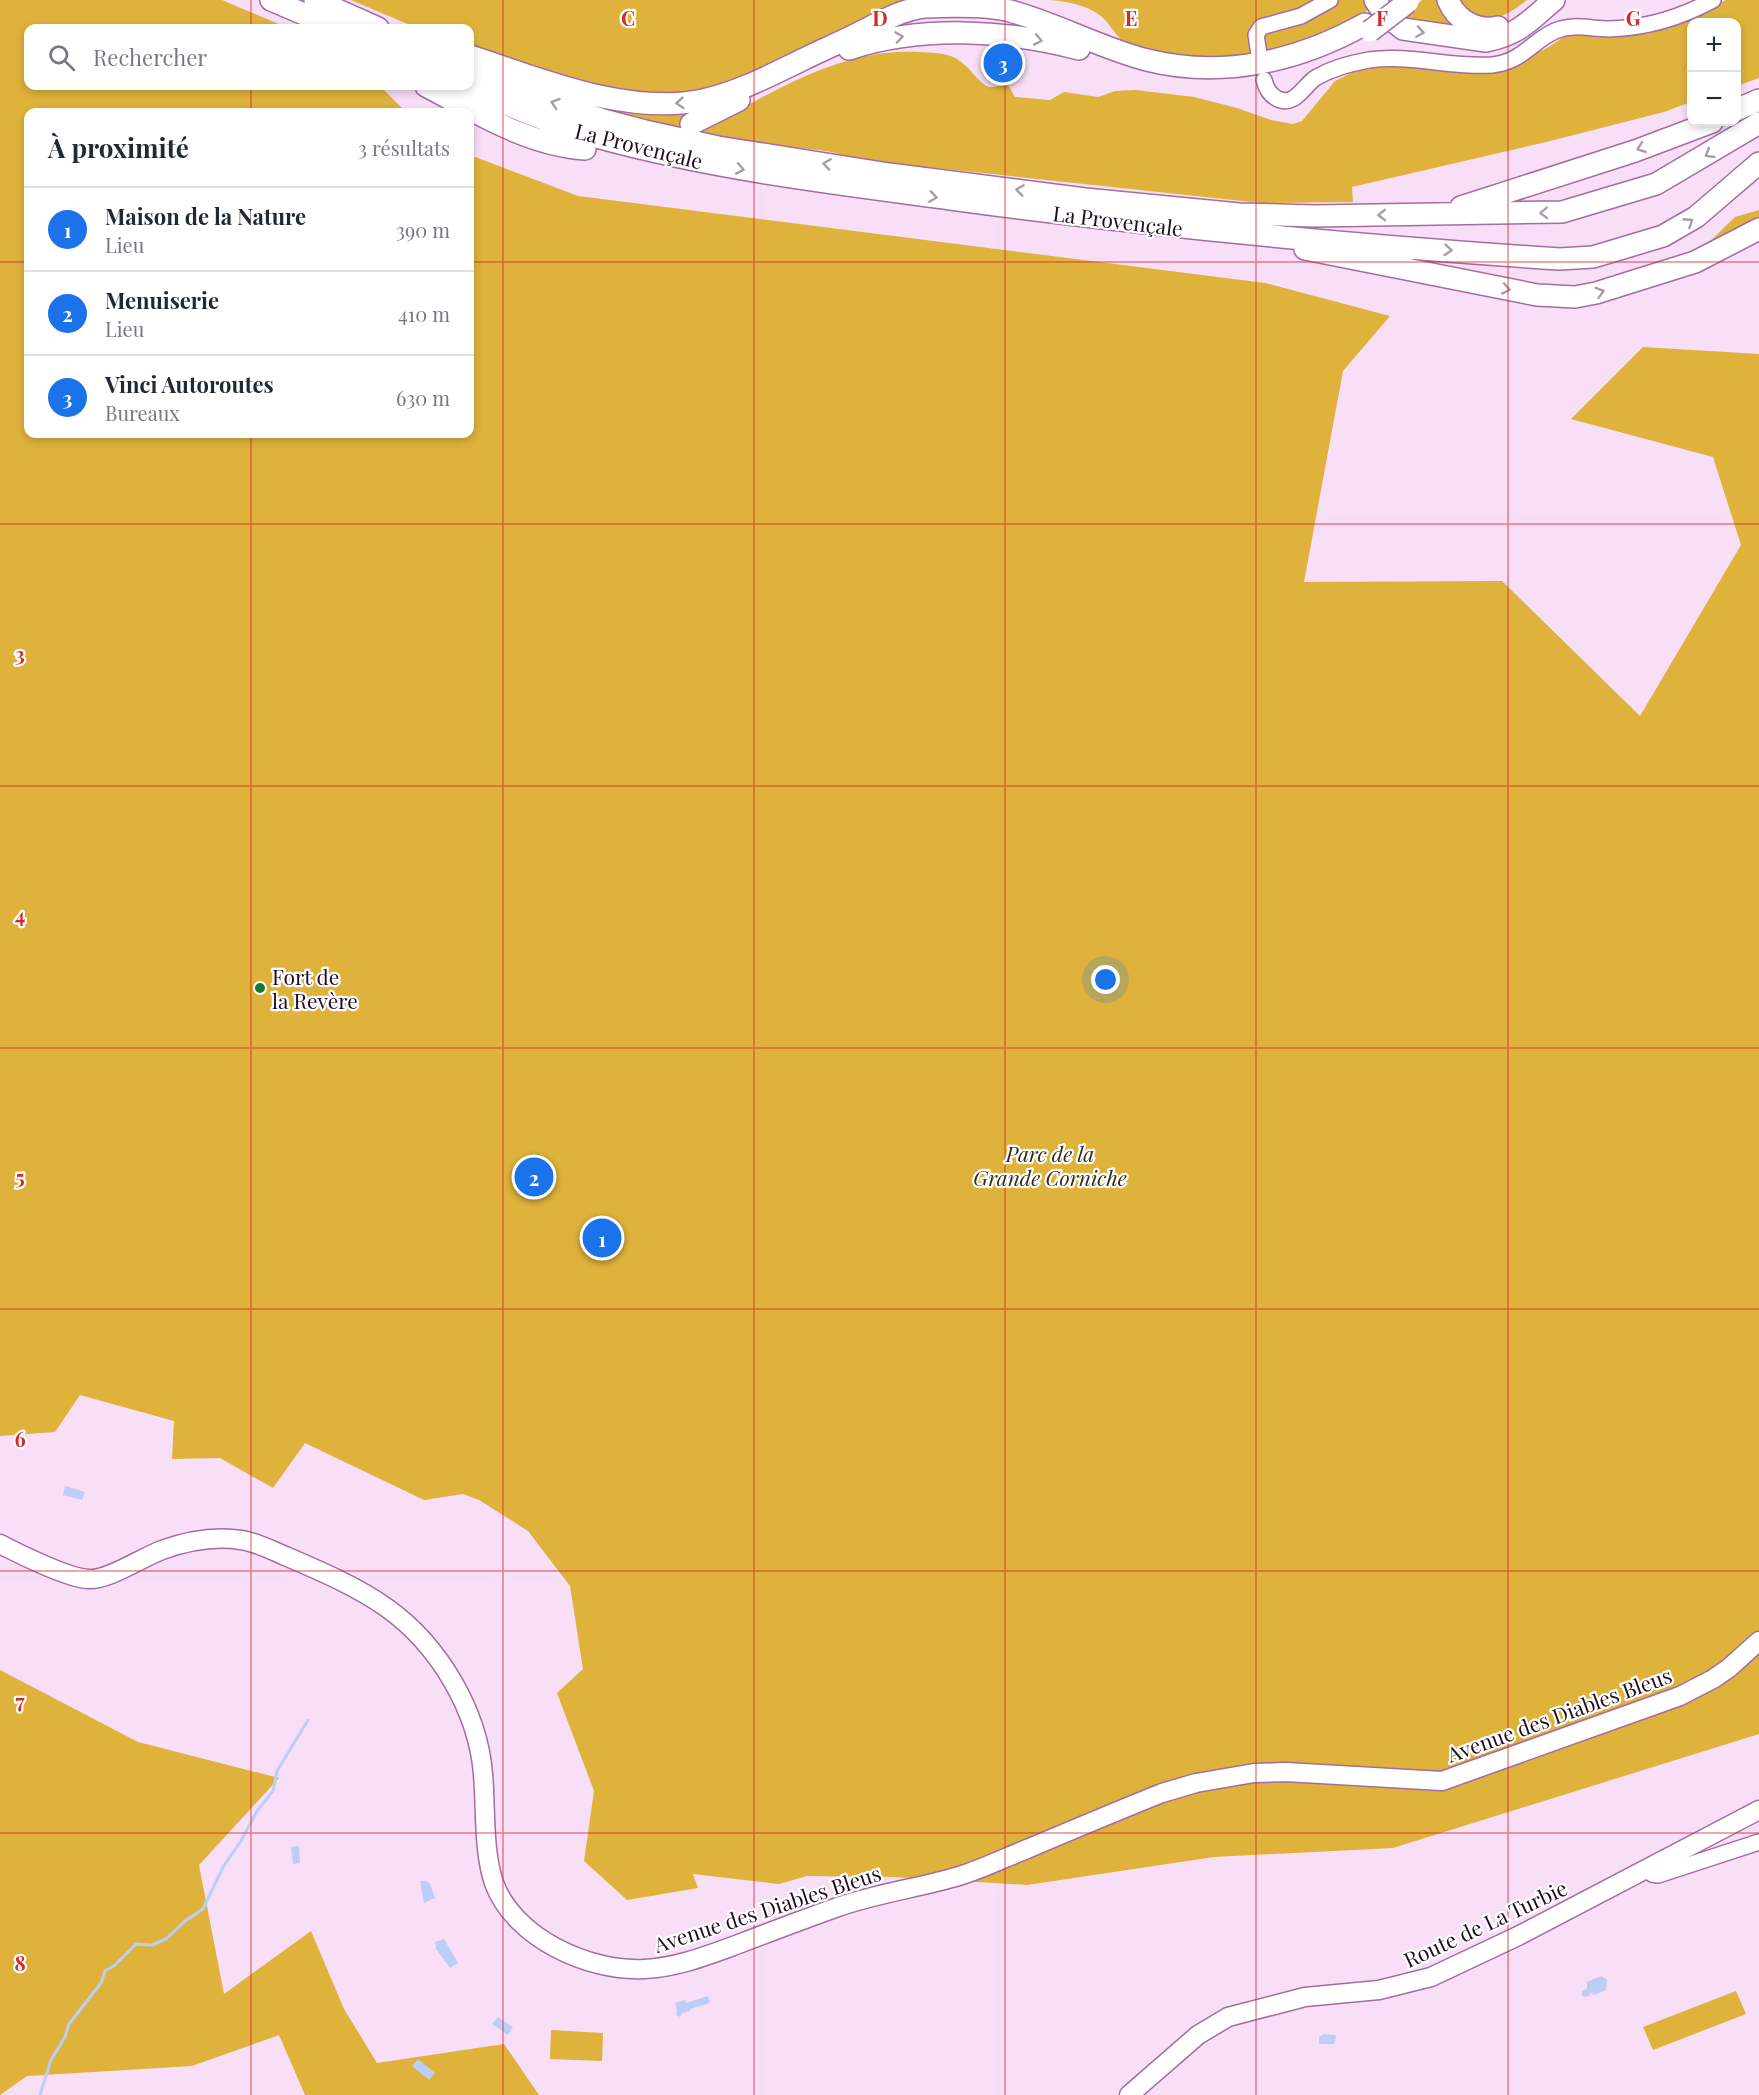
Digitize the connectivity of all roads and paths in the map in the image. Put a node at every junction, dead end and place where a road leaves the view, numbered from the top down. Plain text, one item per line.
1 (271, 0) edge
2 (315, 0) edge
3 (1330, 0) edge
4 (1375, 0) edge
5 (1449, 0) edge
6 (1541, 0) edge
7 (1554, 0) edge
8 (1713, 0) edge
9 (1405, 1) edge
10 (296, 10) junction
11 (355, 18) junction
12 (315, 24) edge
13 (328, 24) edge
14 (369, 24) edge
15 (374, 24) edge
16 (1368, 27) junction
17 (1259, 54) dead end
18 (474, 57) edge
19 (474, 72) edge
20 (1263, 80) dead end
21 (434, 90) edge
22 (473, 90) edge
23 (1759, 100) edge
24 (471, 108) edge
25 (1741, 108) edge
26 (474, 110) edge
27 (1759, 123) edge
28 (691, 124) dead end
29 (1701, 126) edge
30 (585, 149) dead end
31 (1759, 163) edge
32 (1440, 214) junction
33 (1759, 229) edge
34 (1222, 231) junction
35 (0, 1544) edge
36 (1759, 1641) edge
37 (1759, 1810) edge
38 (1759, 1842) edge
39 (1647, 1869) junction
40 (1130, 2095) edge

1 - 10 highway
2 - 11 highway
3 - 17 street
4 -> 7 highway
5 - 6 highway
8 - 20 street
9 - 16 highway, bridge
10 - 12 highway
10 - 13 highway
11 - 14 highway
11 - 15 highway
16 -> 18 highway
28 -> 16 highway
32 -> 19 highway, La Provençale
21 - 24 highway
22 -> 34 highway, La Provençale
23 - 25 highway
26 - 30 highway
27 -> 32 highway, La Provençale
29 -> 32 highway
34 -> 31 highway, La Provençale
34 -> 33 highway
35 - 36 main road, Avenue des Diables Bleus
37 - 39 main road, Route de La Turbie
38 - 39 street
39 - 40 main road, Route de La Turbie

